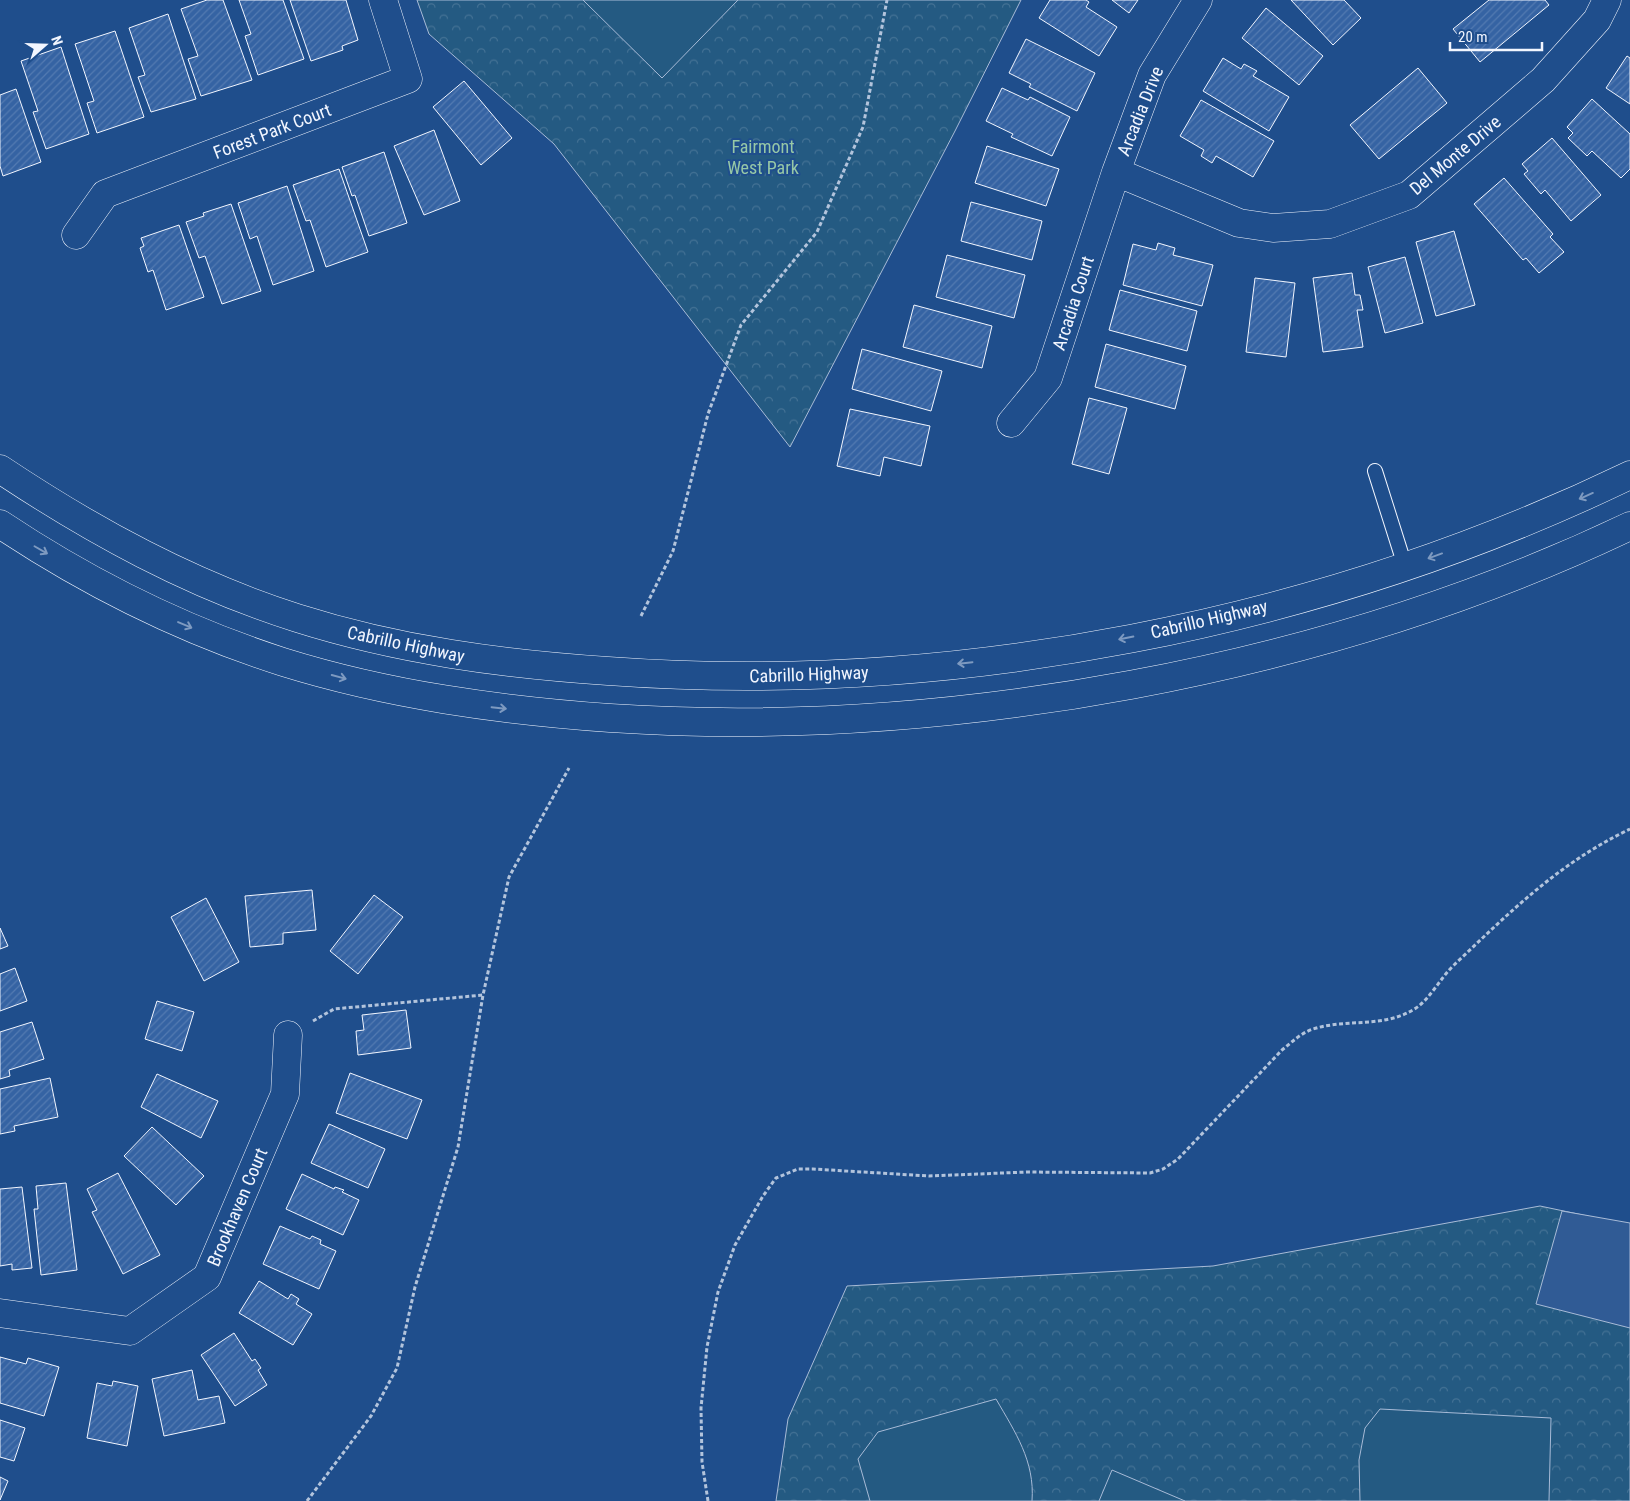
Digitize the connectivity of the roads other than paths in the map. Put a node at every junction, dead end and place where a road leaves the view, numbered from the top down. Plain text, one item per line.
1 (382, 0) edge
2 (1198, 0) edge
3 (1607, 0) edge
4 (1116, 172) junction
5 (76, 235) dead end
6 (1011, 423) dead end
7 (0, 469) edge
8 (1375, 471) dead end
9 (1630, 475) edge
10 (0, 524) edge
11 (1630, 526) edge
12 (1405, 566) junction
13 (288, 1035) road end
14 (0, 1313) edge

1 - 5 main road, Forest Park Court
2 - 4 main road, Arcadia Drive
3 - 4 main road, Del Monte Drive
4 - 6 main road, Arcadia Court
12 -> 7 main road, Cabrillo Highway
8 - 12 lane
9 -> 12 main road, Cabrillo Highway
10 -> 11 main road
13 - 14 main road, Brookhaven Court

